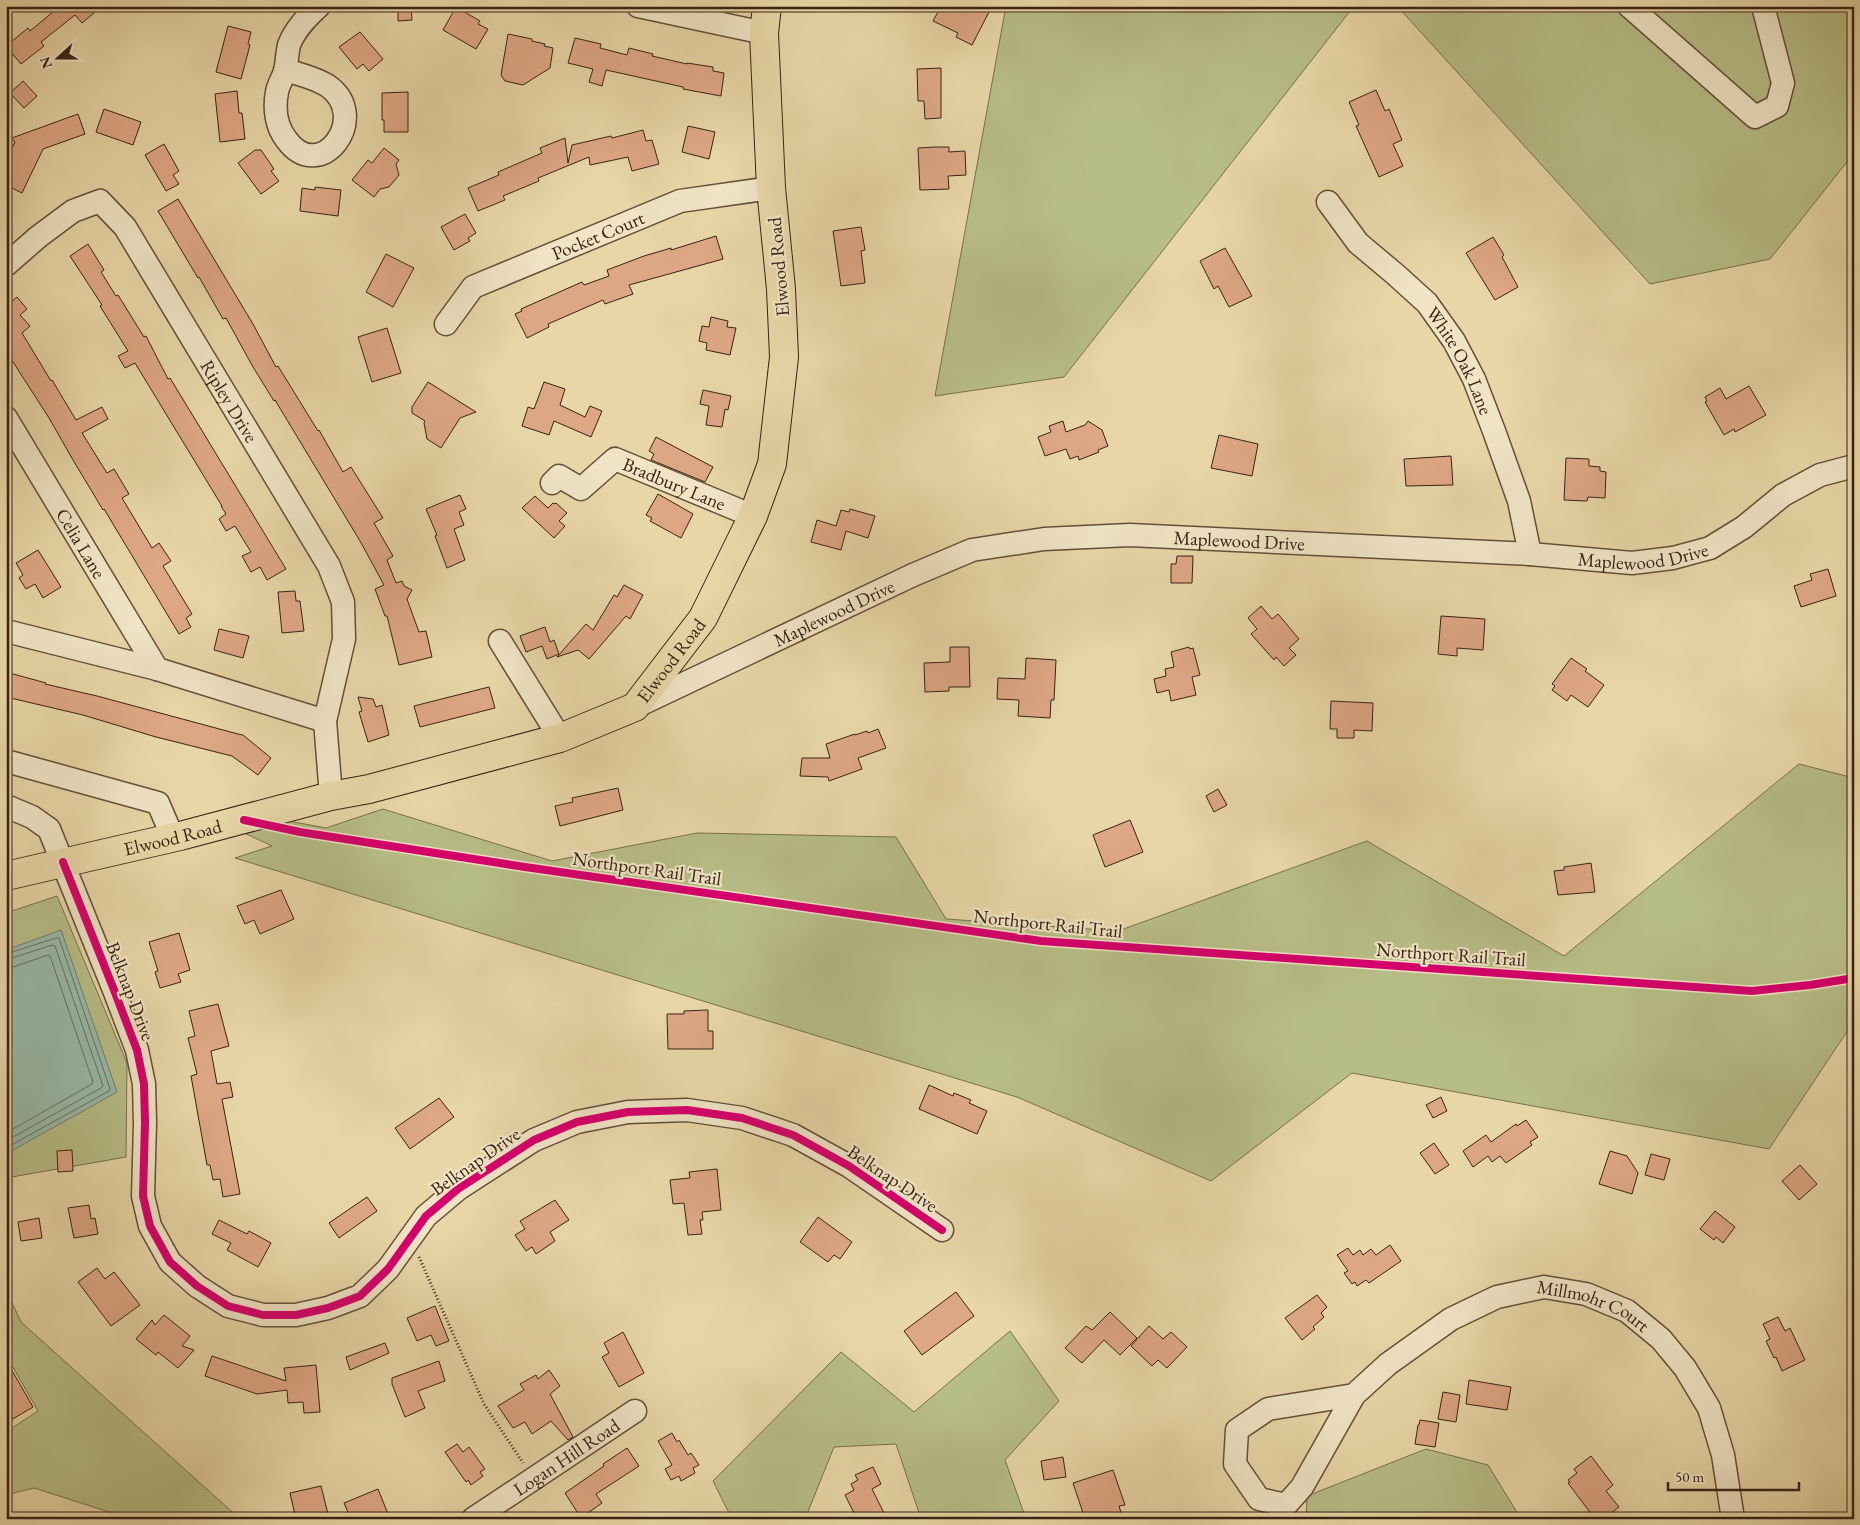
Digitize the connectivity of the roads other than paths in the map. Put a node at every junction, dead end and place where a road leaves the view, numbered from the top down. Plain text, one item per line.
1 (319, 6) edge
2 (638, 6) edge
3 (766, 6) edge
4 (1629, 6) edge
5 (1763, 6) edge
6 (764, 33) junction
7 (285, 70) dead end
8 (771, 188) junction
9 (1328, 202) dead end
10 (6, 265) edge
11 (446, 324) dead end
12 (6, 418) edge
13 (1854, 466) edge
14 (552, 483) dead end
15 (753, 516) junction
16 (1530, 554) junction
17 (6, 631) edge
18 (500, 641) dead end
19 (157, 669) junction
20 (635, 707) junction
21 (325, 721) junction
22 (560, 738) junction
23 (6, 761) edge
24 (331, 796) junction
25 (6, 806) edge
26 (173, 838) junction
27 (63, 862) junction
28 (6, 876) edge
29 (942, 1230) dead end
30 (1354, 1394) junction
31 (635, 1411) dead end
32 (473, 1519) edge
33 (1733, 1519) edge

1 - 7 street
2 - 6 street
3 - 6 main road, Elwood Road
4 - 5 street
6 - 8 main road, Elwood Road
8 - 11 street, Pocket Court
8 - 15 main road, Elwood Road
9 - 16 street, White Oak Lane
10 - 21 street, Ripley Drive
12 - 19 street, Celia Lane
13 - 16 street, Maplewood Drive
14 - 15 street, Bradbury Lane
15 - 20 main road, Elwood Road
16 - 20 street, Maplewood Drive
17 - 19 street
18 - 22 street
19 - 21 street
20 - 22 main road, Elwood Road
21 - 24 street, Ripley Drive
22 - 24 main road, Elwood Road
23 - 26 street
24 - 26 main road, Elwood Road
25 - 27 street, Belknap Drive
26 - 27 main road, Elwood Road
27 - 28 main road, Elwood Road
27 - 29 street, Belknap Drive
30 - 30 street, Millmohr Court
30 - 33 street, Millmohr Court
31 - 32 street, Logan Hill Road

